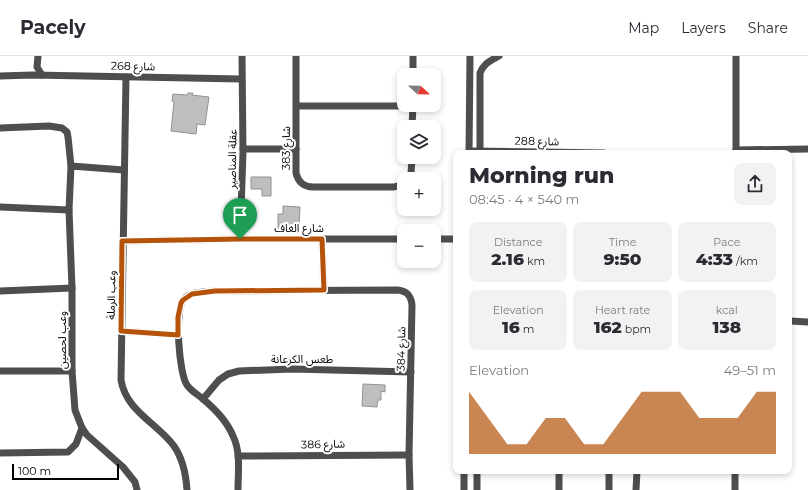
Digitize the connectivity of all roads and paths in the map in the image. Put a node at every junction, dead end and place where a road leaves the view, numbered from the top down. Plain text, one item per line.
1 (38, 56) edge
2 (242, 56) edge
3 (296, 56) edge
4 (413, 56) edge
5 (470, 56) edge
6 (499, 56) edge
7 (736, 56) edge
8 (37, 67) junction
9 (413, 68) edge
10 (33, 75) junction
11 (42, 75) junction
12 (0, 76) edge
13 (126, 77) junction
14 (241, 79) junction
15 (397, 105) edge
16 (297, 106) junction
17 (0, 128) edge
18 (243, 149) junction
19 (296, 149) junction
20 (808, 149) edge
21 (469, 150) edge
22 (480, 150) edge
23 (736, 150) edge
24 (784, 150) edge
25 (71, 166) junction
26 (124, 170) junction
27 (397, 186) edge
28 (0, 207) edge
29 (69, 210) junction
30 (240, 239) junction
31 (322, 239) junction
32 (397, 239) edge
33 (441, 239) edge
34 (453, 239) edge
35 (122, 241) junction
36 (72, 288) junction
37 (324, 290) junction
38 (0, 291) edge
39 (792, 321) edge
40 (808, 322) edge
41 (121, 331) junction
42 (178, 335) junction
43 (0, 371) edge
44 (72, 371) junction
45 (411, 372) junction
46 (203, 399) junction
47 (82, 428) junction
48 (0, 453) edge
49 (409, 455) junction
50 (238, 456) junction
51 (464, 474) edge
52 (477, 474) edge
53 (559, 474) edge
54 (609, 474) edge
55 (637, 474) edge
56 (735, 474) edge
57 (137, 490) edge
58 (186, 490) edge
59 (238, 490) edge
60 (410, 490) edge
61 (464, 490) edge
62 (476, 490) edge
63 (559, 490) edge
64 (609, 490) edge
65 (636, 490) edge
66 (735, 490) edge

1 - 8 street
2 - 14 street, عقلة المناصير
3 - 16 street, شارع 383
4 - 9 street
5 - 21 street
6 - 22 street
7 - 23 street
8 - 10 street
8 - 11 street
10 - 11 street, شارع 268
10 - 12 street, شارع 268
11 - 13 street, شارع 268
13 - 14 street, شارع 268
13 - 26 street, وعب الرملة
14 - 18 street, عقلة المناصير
15 - 16 street
16 - 19 street, شارع 383
17 - 25 street, وعب لحصين
18 - 19 street
18 - 30 street, عقلة المناصير
19 - 27 street, شارع 383
20 - 24 street
25 - 26 street
25 - 29 street, وعب لحصين
26 - 35 street, وعب الرملة
28 - 29 street
29 - 36 street, وعب لحصين
30 - 31 street, شارع الغاف
30 - 35 street, شارع الغاف
31 - 32 street, شارع الغاف
31 - 37 street
33 - 34 street
35 - 41 street, وعب الرملة
36 - 38 street
36 - 44 street, وعب لحصين
37 - 42 street, شارع 384
37 - 45 street, شارع 384
39 - 40 street
41 - 42 street
41 - 58 street, وعب الرملة
42 - 46 street, شارع 384
43 - 44 street
44 - 47 street, وعب لحصين
45 - 46 street, طعس الكرعانة
45 - 49 street, شارع 384
46 - 50 street, شارع 384
47 - 48 street
47 - 57 street, وعب لحصين
49 - 50 street, شارع 386
49 - 60 street, شارع 384
50 - 59 street, شارع 384
51 - 61 street
52 - 62 street
53 - 63 street
54 - 64 street
55 - 65 street
56 - 66 street

